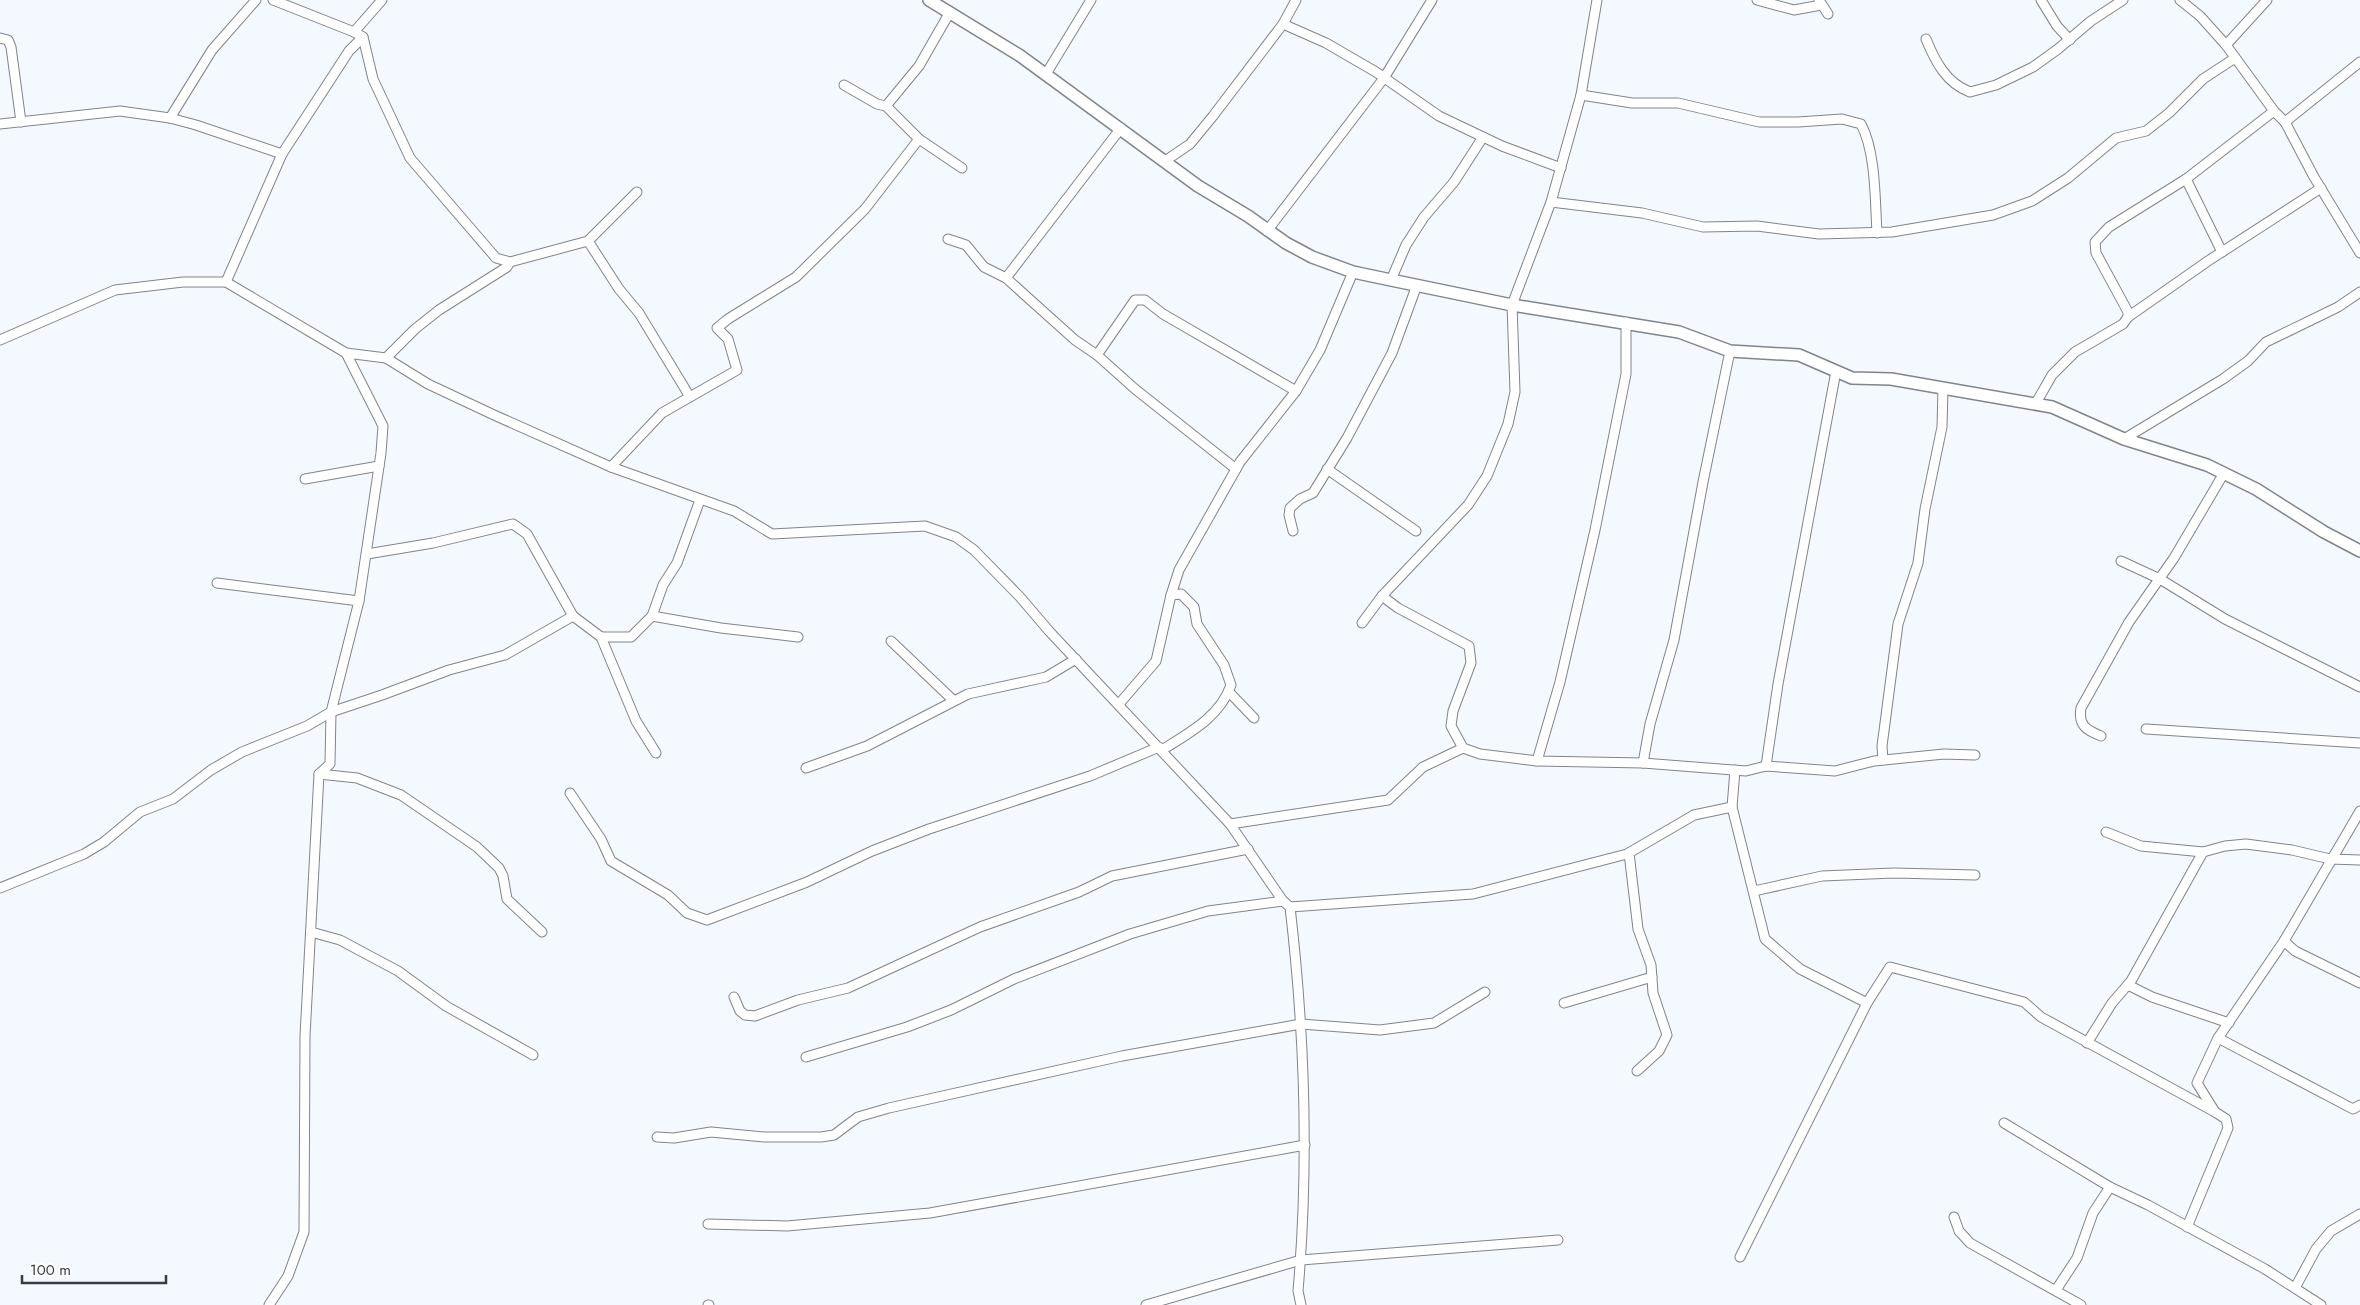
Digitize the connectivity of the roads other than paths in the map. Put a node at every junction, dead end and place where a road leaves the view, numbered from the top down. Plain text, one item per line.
1 (256, 0) edge
2 (273, 0) edge
3 (382, 0) edge
4 (929, 0) edge
5 (1091, 0) edge
6 (1296, 0) edge
7 (1432, 0) edge
8 (1598, 0) edge
9 (1757, 0) edge
10 (2041, 0) edge
11 (2123, 0) edge
12 (2180, 0) edge
13 (2267, 0) edge
14 (1820, 2) edge
15 (950, 12) junction
16 (1828, 14) dead end
17 (1283, 24) junction
18 (354, 32) junction
19 (363, 37) junction
20 (0, 38) edge
21 (1926, 39) dead end
22 (2070, 40) junction
23 (2226, 45) junction
24 (2235, 58) junction
25 (2360, 62) edge
26 (1046, 74) junction
27 (1384, 78) junction
28 (844, 85) dead end
29 (1581, 95) junction
30 (886, 106) junction
31 (2274, 111) junction
32 (170, 118) junction
33 (21, 122) junction
34 (2285, 122) junction
35 (0, 124) edge
36 (1121, 128) junction
37 (1483, 138) junction
38 (919, 139) junction
39 (282, 154) junction
40 (1165, 160) junction
41 (962, 168) dead end
42 (1561, 168) junction
43 (2186, 179) junction
44 (2321, 188) junction
45 (636, 192) dead end
46 (1551, 202) junction
47 (1267, 231) junction
48 (1877, 232) junction
49 (948, 239) dead end
50 (588, 241) junction
51 (2222, 252) junction
52 (2360, 253) edge
53 (510, 262) junction
54 (1353, 272) junction
55 (1006, 278) junction
56 (1391, 280) junction
57 (226, 282) junction
58 (1417, 285) junction
59 (2360, 292) edge
60 (1512, 305) junction
61 (2128, 317) junction
62 (1626, 322) junction
63 (0, 340) edge
64 (1730, 351) junction
65 (346, 352) junction
66 (1097, 355) junction
67 (386, 358) junction
68 (1836, 371) junction
69 (1943, 388) junction
70 (1296, 391) junction
71 (690, 397) junction
72 (2036, 403) junction
73 (2124, 439) junction
74 (378, 466) junction
75 (611, 467) junction
76 (1236, 468) junction
77 (1327, 469) junction
78 (2224, 473) junction
79 (305, 479) dead end
80 (700, 500) junction
81 (1293, 531) dead end
82 (1416, 531) dead end
83 (2360, 551) edge
84 (367, 554) junction
85 (2121, 561) dead end
86 (2160, 580) junction
87 (217, 583) dead end
88 (1171, 595) junction
89 (1382, 596) junction
90 (359, 601) junction
91 (573, 616) junction
92 (652, 616) junction
93 (1362, 622) dead end
94 (798, 636) dead end
95 (601, 637) junction
96 (891, 641) dead end
97 (1076, 659) junction
98 (2360, 687) edge
99 (1228, 692) junction
100 (954, 701) junction
101 (1118, 704) junction
102 (331, 712) junction
103 (1254, 718) dead end
104 (2146, 729) dead end
105 (2100, 736) dead end
106 (2360, 744) edge
107 (1160, 748) junction
108 (1464, 748) junction
109 (656, 753) dead end
110 (1975, 755) dead end
111 (1883, 760) junction
112 (1537, 761) junction
113 (1643, 763) junction
114 (1766, 766) junction
115 (806, 768) dead end
116 (1735, 770) junction
117 (319, 774) junction
118 (570, 793) dead end
119 (1732, 807) junction
120 (2360, 811) edge
121 (1230, 824) junction
122 (2106, 832) dead end
123 (1248, 849) junction
124 (2203, 852) junction
125 (1629, 853) junction
126 (2330, 859) junction
127 (2360, 860) edge
128 (1975, 875) dead end
129 (0, 888) edge
130 (1754, 891) junction
131 (1287, 904) junction
132 (311, 932) junction
133 (542, 932) dead end
134 (2284, 941) junction
135 (1652, 977) junction
136 (2360, 982) edge
137 (2128, 985) junction
138 (1485, 992) dead end
139 (734, 998) dead end
140 (1564, 1003) dead end
141 (1867, 1003) junction
142 (2229, 1023) junction
143 (1301, 1024) junction
144 (2218, 1038) junction
145 (2087, 1043) junction
146 (533, 1055) dead end
147 (806, 1057) dead end
148 (1638, 1071) dead end
149 (2360, 1105) edge
150 (2215, 1112) junction
151 (2004, 1123) dead end
152 (658, 1137) dead end
153 (1306, 1145) junction
154 (2110, 1187) junction
155 (2360, 1214) edge
156 (1954, 1216) dead end
157 (708, 1224) dead end
158 (2187, 1228) junction
159 (1558, 1240) dead end
160 (1740, 1257) dead end
161 (1301, 1260) junction
162 (2295, 1288) junction
163 (2056, 1290) junction
164 (269, 1305) edge
165 (1146, 1305) edge
166 (1301, 1305) edge
167 (2082, 1305) edge
168 (2322, 1305) edge

1 - 32 street
2 - 18 street
3 - 18 street
4 - 15 street
5 - 26 street
6 - 17 street
7 - 27 street
8 - 29 street
9 - 14 street
10 - 22 street
11 - 22 street
12 - 23 street
13 - 23 street
14 - 16 street
15 - 26 street
15 - 30 street
17 - 27 street
17 - 40 street
18 - 19 street
19 - 39 street
19 - 53 street
20 - 33 street
21 - 22 street
23 - 24 street
24 - 31 street
24 - 48 street
25 - 34 street
26 - 36 street
27 - 37 street
27 - 47 street
28 - 30 street
29 - 42 street
29 - 48 street
30 - 38 street
31 - 34 street
31 - 43 street
32 - 33 street
32 - 39 street
33 - 35 street
34 - 44 street
36 - 40 street
36 - 55 street
37 - 42 street
37 - 56 street
38 - 41 street
38 - 71 street
39 - 57 street
40 - 47 street
42 - 46 street
43 - 51 street
43 - 61 street
44 - 51 street
44 - 52 street
45 - 50 street
46 - 48 street
46 - 60 street
47 - 54 street
49 - 55 street
50 - 53 street
50 - 71 street
51 - 61 street
53 - 67 street
54 - 56 street
54 - 70 street
55 - 66 street
56 - 58 street
57 - 63 street
57 - 65 street
58 - 60 street
58 - 77 street
59 - 73 street
60 - 62 street
60 - 89 street
61 - 72 street
62 - 64 street
62 - 112 street
64 - 68 street
64 - 113 street
65 - 67 street
65 - 74 street
66 - 70 street
66 - 76 street
67 - 75 street
68 - 69 street
68 - 114 street
69 - 72 street
69 - 111 street
70 - 76 street
71 - 75 street
72 - 73 street
73 - 78 street
74 - 79 street
74 - 84 street
75 - 80 street
76 - 88 street
77 - 81 street
77 - 82 street
78 - 83 street
78 - 86 street
80 - 92 street
80 - 97 street
84 - 90 street
84 - 91 street
85 - 86 street
86 - 98 street
86 - 105 street
87 - 90 street
88 - 99 street
88 - 101 street
89 - 93 street
89 - 108 street
90 - 102 street
91 - 95 street
91 - 102 street
92 - 94 street
92 - 95 street
95 - 109 street
96 - 100 street
97 - 100 street
97 - 101 street
99 - 103 street
99 - 107 street
100 - 115 street
101 - 107 street
102 - 117 street
102 - 129 street
104 - 106 street
107 - 118 street
107 - 121 street
108 - 112 street
108 - 121 street
110 - 111 street
111 - 114 street
112 - 113 street
113 - 116 street
114 - 116 street
116 - 119 street
117 - 132 street
117 - 133 street
119 - 125 street
119 - 130 street
120 - 126 street
121 - 123 street
122 - 124 street
123 - 131 street
123 - 139 street
124 - 126 street
124 - 137 street
125 - 131 street
125 - 135 street
126 - 127 street
126 - 134 street
128 - 130 street
130 - 141 street
131 - 143 street
131 - 147 street
132 - 146 street
132 - 164 street
134 - 136 street
134 - 142 street
135 - 140 street
135 - 148 street
137 - 142 street
137 - 145 street
138 - 143 street
141 - 145 street
141 - 160 street
142 - 144 street
143 - 152 street
143 - 153 street
144 - 149 street
144 - 150 street
145 - 150 street
150 - 158 street
151 - 154 street
153 - 157 street
153 - 161 street
154 - 158 street
154 - 163 street
155 - 162 street
156 - 163 street
158 - 162 street
159 - 161 street
161 - 165 street
161 - 166 street
162 - 168 street
163 - 167 street

